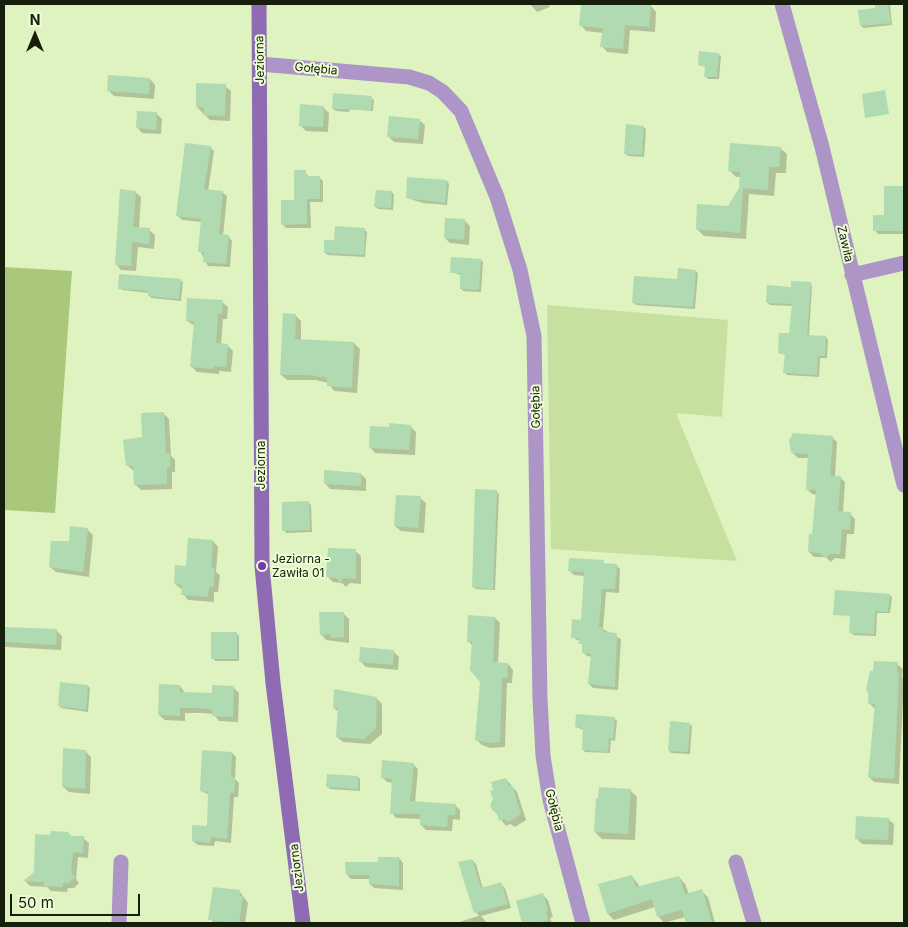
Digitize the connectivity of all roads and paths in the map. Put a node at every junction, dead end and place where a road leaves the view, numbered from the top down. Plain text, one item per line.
1 (259, 4) edge
2 (782, 4) edge
3 (260, 64) junction
4 (904, 263) edge
5 (852, 275) junction
6 (904, 485) edge
7 (121, 862) dead end
8 (736, 862) dead end
9 (119, 923) edge
10 (303, 923) edge
11 (583, 923) edge
12 (754, 923) edge

1 - 3 street, Jeziorna
2 - 5 street, Zawiła
3 - 10 street, Jeziorna
3 - 11 street, Gołębia
4 - 5 street
5 - 6 street, Zawiła
7 - 9 street
8 - 12 street

